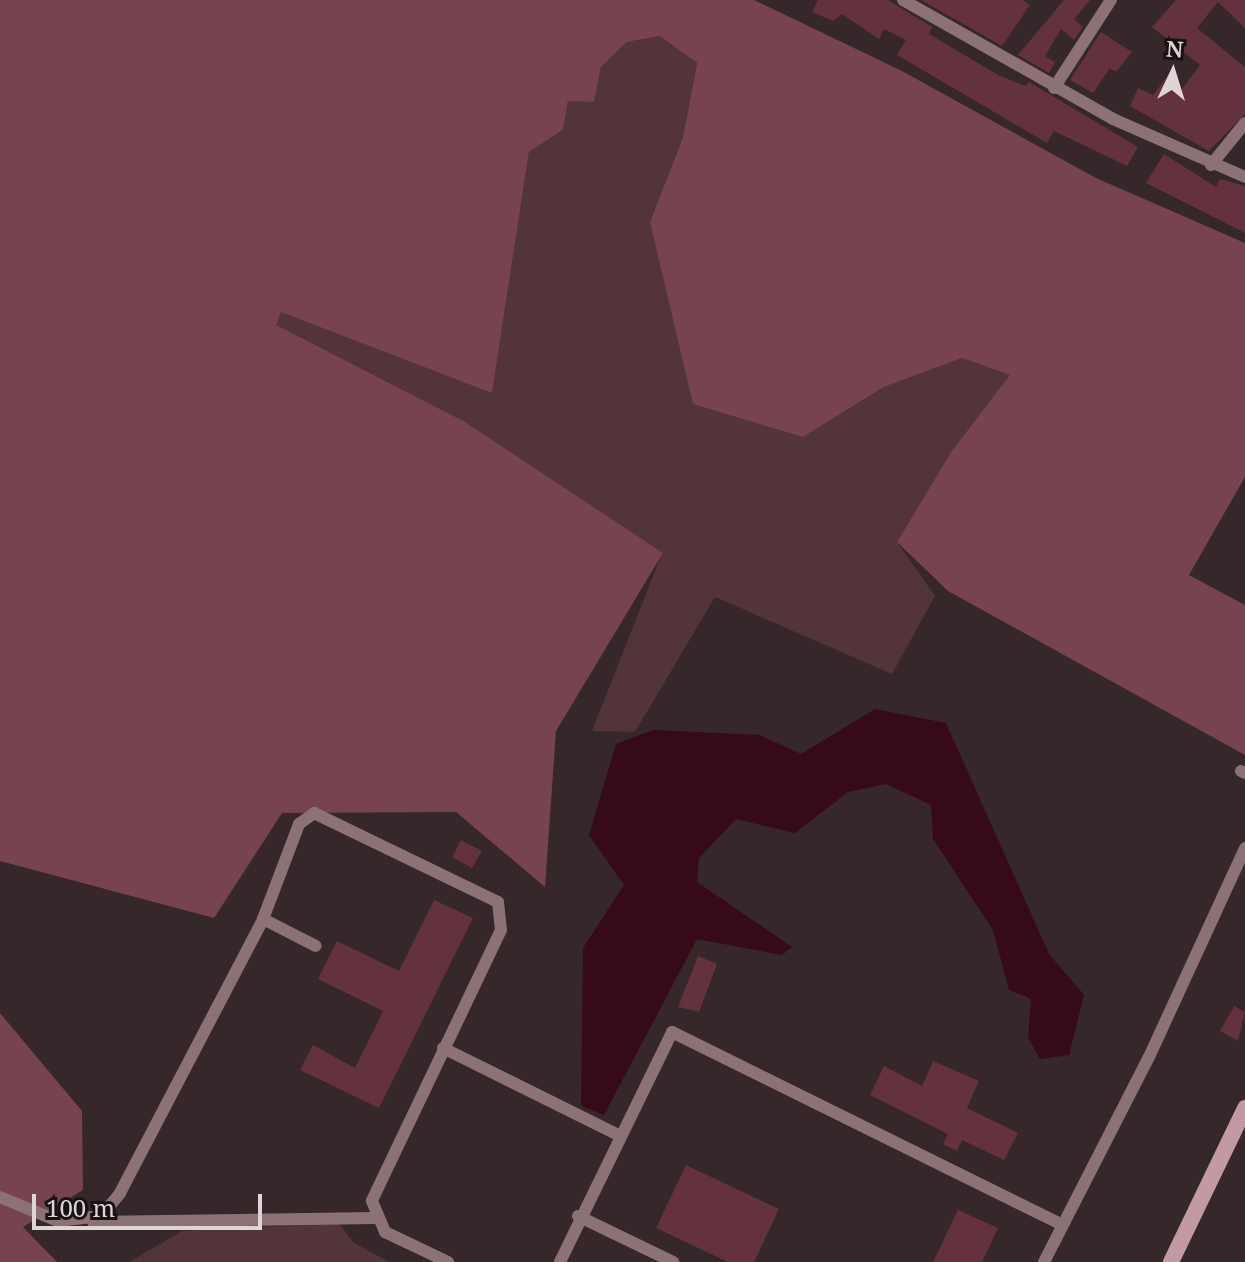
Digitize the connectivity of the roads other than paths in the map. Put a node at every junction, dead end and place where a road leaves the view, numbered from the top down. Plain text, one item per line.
1 (903, 0) edge
2 (1111, 0) edge
3 (1054, 88) junction
4 (1245, 123) edge
5 (1211, 165) junction
6 (1245, 177) edge
7 (1245, 848) edge
8 (263, 919) junction
9 (316, 946) dead end
10 (443, 1048) junction
11 (1245, 1108) edge
12 (618, 1135) junction
13 (0, 1197) edge
14 (578, 1216) junction
15 (374, 1218) junction
16 (83, 1222) junction
17 (1062, 1225) junction
18 (448, 1262) edge
19 (560, 1262) edge
20 (673, 1262) edge
21 (1044, 1262) edge
22 (1171, 1262) edge

1 - 3 street
2 - 3 street
3 - 5 street
4 - 5 street
5 - 6 street
7 - 17 street
8 - 9 street
8 - 10 street
8 - 16 street
10 - 12 street
10 - 15 street
11 - 22 street
12 - 14 street
12 - 17 street
13 - 16 street
14 - 19 street
14 - 20 street
15 - 16 street
15 - 18 street
17 - 21 street

